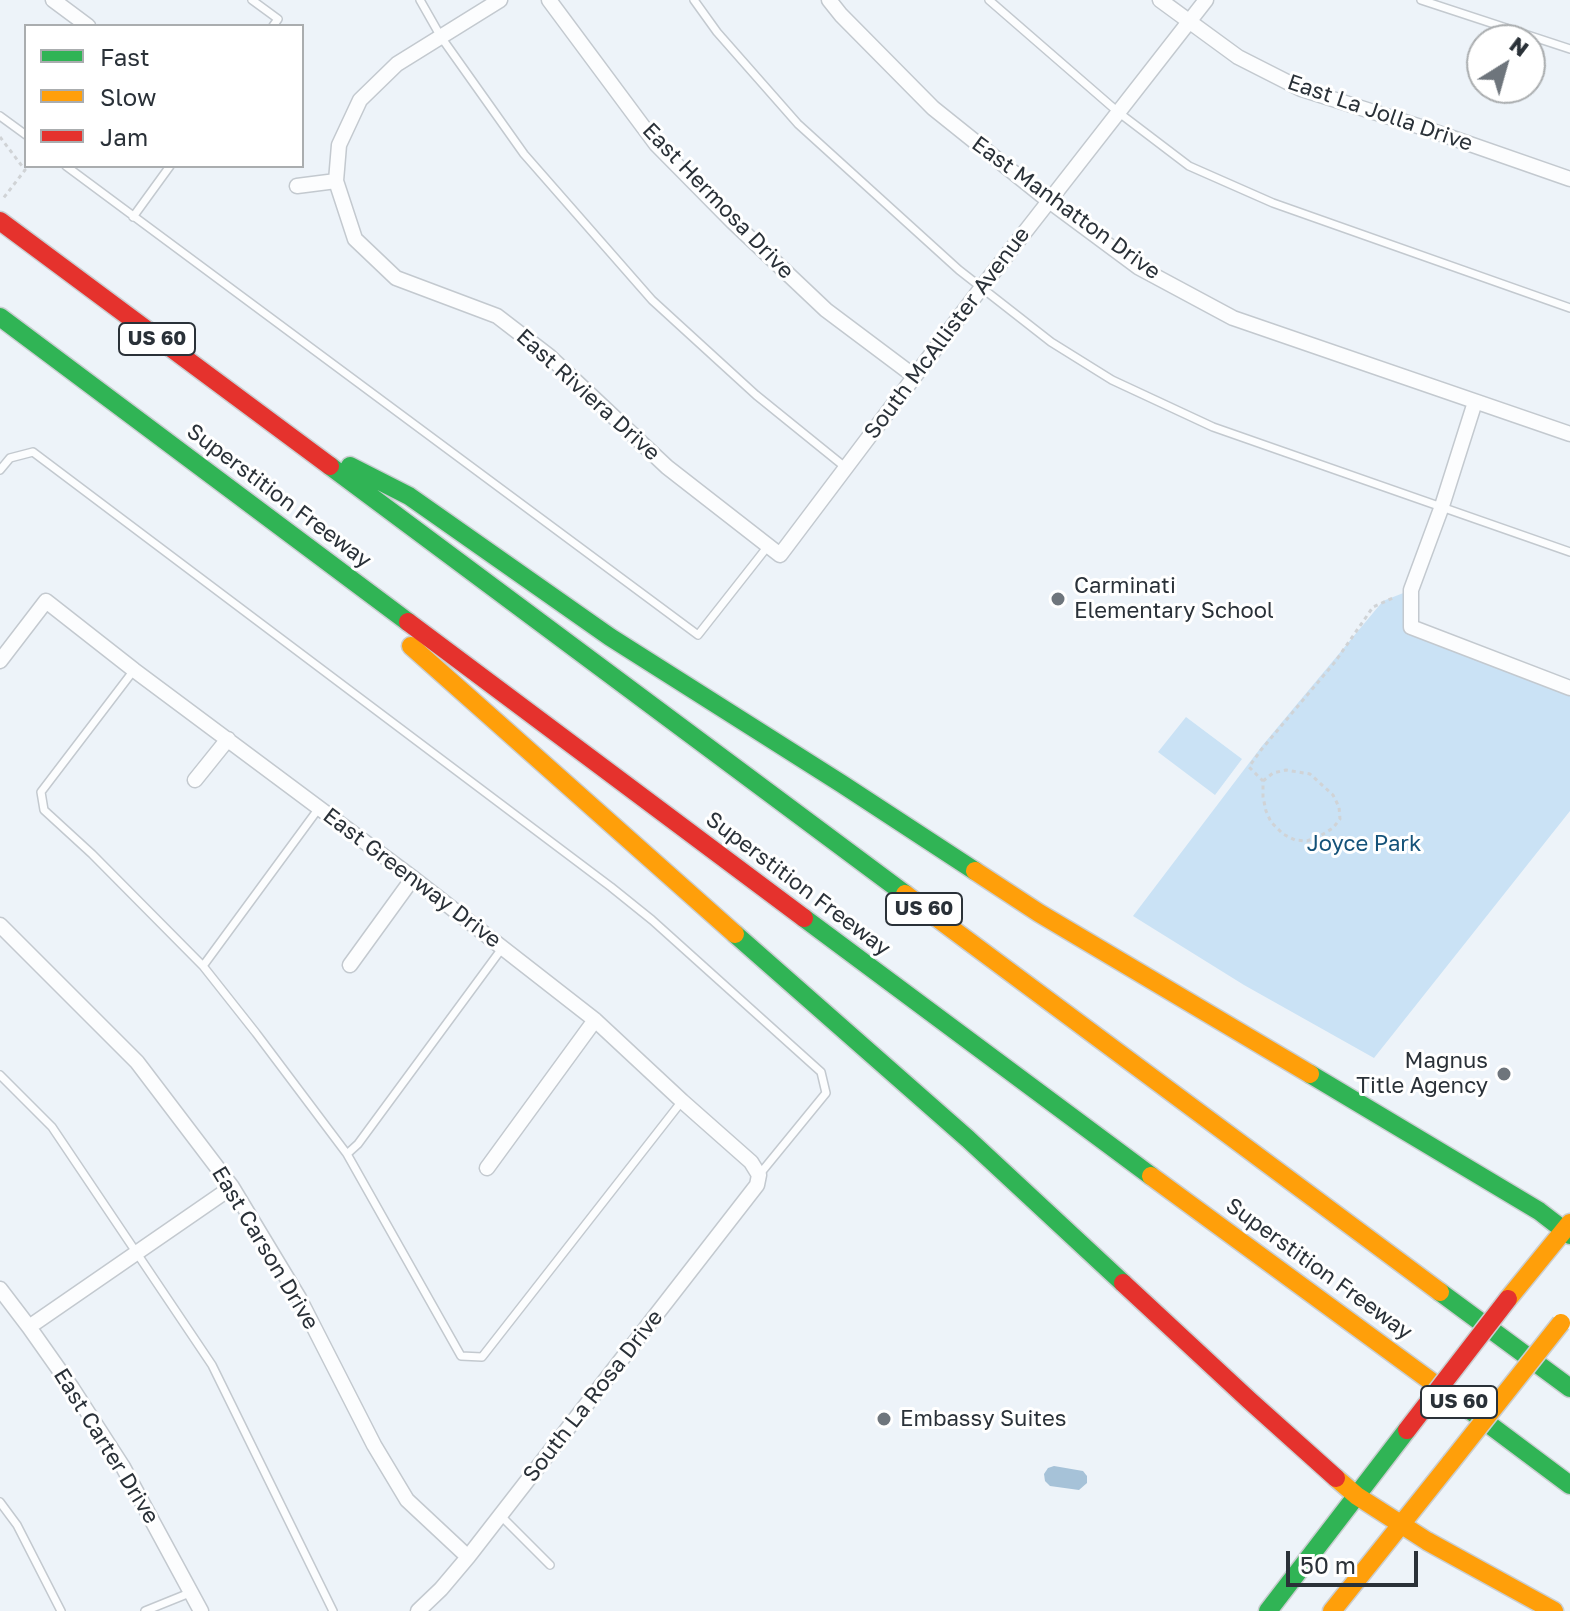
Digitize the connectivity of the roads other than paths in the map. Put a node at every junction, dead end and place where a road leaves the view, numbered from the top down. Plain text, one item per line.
1 (53, 0) edge
2 (252, 0) edge
3 (420, 0) edge
4 (500, 0) edge
5 (549, 0) edge
6 (694, 0) edge
7 (829, 0) edge
8 (989, 0) edge
9 (1160, 0) edge
10 (1206, 0) edge
11 (1421, 0) edge
12 (1189, 22) junction
13 (85, 24) edge
14 (274, 24) edge
15 (441, 37) junction
16 (1570, 49) edge
17 (1118, 112) junction
18 (0, 116) edge
19 (24, 134) edge
20 (69, 168) edge
21 (169, 168) edge
22 (1570, 179) edge
23 (336, 181) junction
24 (297, 186) dead end
25 (1049, 201) junction
26 (0, 214) edge
27 (133, 217) junction
28 (0, 221) edge
29 (36, 248) junction
30 (982, 287) junction
31 (1570, 308) edge
32 (0, 318) edge
33 (914, 376) junction
34 (1475, 402) junction
35 (278, 429) junction
36 (1570, 434) edge
37 (845, 467) junction
38 (0, 470) edge
39 (1442, 506) junction
40 (270, 520) junction
41 (774, 551) junction
42 (1570, 552) edge
43 (0, 661) edge
44 (134, 670) junction
45 (1570, 688) edge
46 (228, 739) junction
47 (195, 780) dead end
48 (319, 808) junction
49 (413, 878) junction
50 (0, 925) edge
51 (503, 947) junction
52 (350, 965) dead end
53 (203, 966) junction
54 (595, 1020) junction
55 (0, 1075) edge
56 (682, 1101) junction
57 (347, 1154) junction
58 (487, 1168) dead end
59 (759, 1175) junction
60 (232, 1187) junction
61 (1568, 1230) edge
62 (137, 1252) junction
63 (0, 1289) edge
64 (1566, 1317) edge
65 (29, 1327) junction
66 (1570, 1388) edge
67 (1570, 1485) edge
68 (1357, 1496) junction
69 (0, 1502) edge
70 (500, 1515) junction
71 (1402, 1525) junction
72 (468, 1557) junction
73 (550, 1565) dead end
74 (192, 1592) junction
75 (61, 1611) edge
76 (145, 1611) edge
77 (201, 1611) edge
78 (333, 1611) edge
79 (418, 1611) edge
80 (1268, 1611) edge
81 (1332, 1611) edge
82 (1554, 1611) edge

1 - 13 street
2 - 14 lane
3 - 15 lane
4 - 15 street
5 - 33 street, East Hermosa Drive
6 - 30 lane
7 - 25 street, East Manhatton Drive
8 - 17 lane
9 - 12 street, East La Jolla Drive
10 - 12 street, South McAllister Avenue
11 - 16 lane
12 - 17 street, South McAllister Avenue
12 - 22 street, East La Jolla Drive
15 - 23 street
15 - 37 lane
17 - 25 street, South McAllister Avenue
17 - 31 lane
18 - 19 lane
20 - 27 lane
21 - 27 lane
23 - 24 street
23 - 41 street, East Riviera Drive
25 - 30 street, South McAllister Avenue
25 - 34 street, East Manhatton Drive
26 - 29 main road
27 - 41 lane
28 - 29 main road, US 60
29 - 35 main road, US 60
30 - 33 street, South McAllister Avenue
30 - 39 lane
32 - 40 main road, Superstition Freeway / US 60
33 - 37 street, South McAllister Avenue
34 - 36 street, East Manhatton Drive
34 - 39 street
35 - 61 main road
35 - 66 main road, US 60
37 - 41 street, South McAllister Avenue
38 - 59 lane
39 - 42 lane
39 - 45 street
40 - 67 main road, Superstition Freeway / US 60
40 - 68 main road
43 - 44 street, East Greenway Drive
44 - 46 street, East Greenway Drive
44 - 53 lane
46 - 47 street
46 - 48 street, East Greenway Drive
48 - 49 street, East Greenway Drive
48 - 53 lane
49 - 51 street, East Greenway Drive
49 - 52 street
50 - 60 street, East Carson Drive
51 - 54 street, East Greenway Drive
51 - 57 lane
53 - 57 lane
54 - 56 street, East Greenway Drive
54 - 58 street
55 - 62 lane
56 - 57 lane
56 - 59 street, East Greenway Drive
59 - 70 street, South La Rosa Drive
60 - 62 street
60 - 72 street, East Carson Drive
61 - 68 main road, bridge
62 - 65 street
62 - 78 lane
63 - 65 street, East Carter Drive
64 - 71 main road, bridge
65 - 74 street, East Carter Drive
68 - 71 main road
68 - 80 main road
69 - 75 lane
70 - 72 street, South La Rosa Drive
70 - 73 lane
71 - 81 main road
71 - 82 main road
72 - 79 street, South La Rosa Drive
74 - 76 lane
74 - 77 street, East Carter Drive

